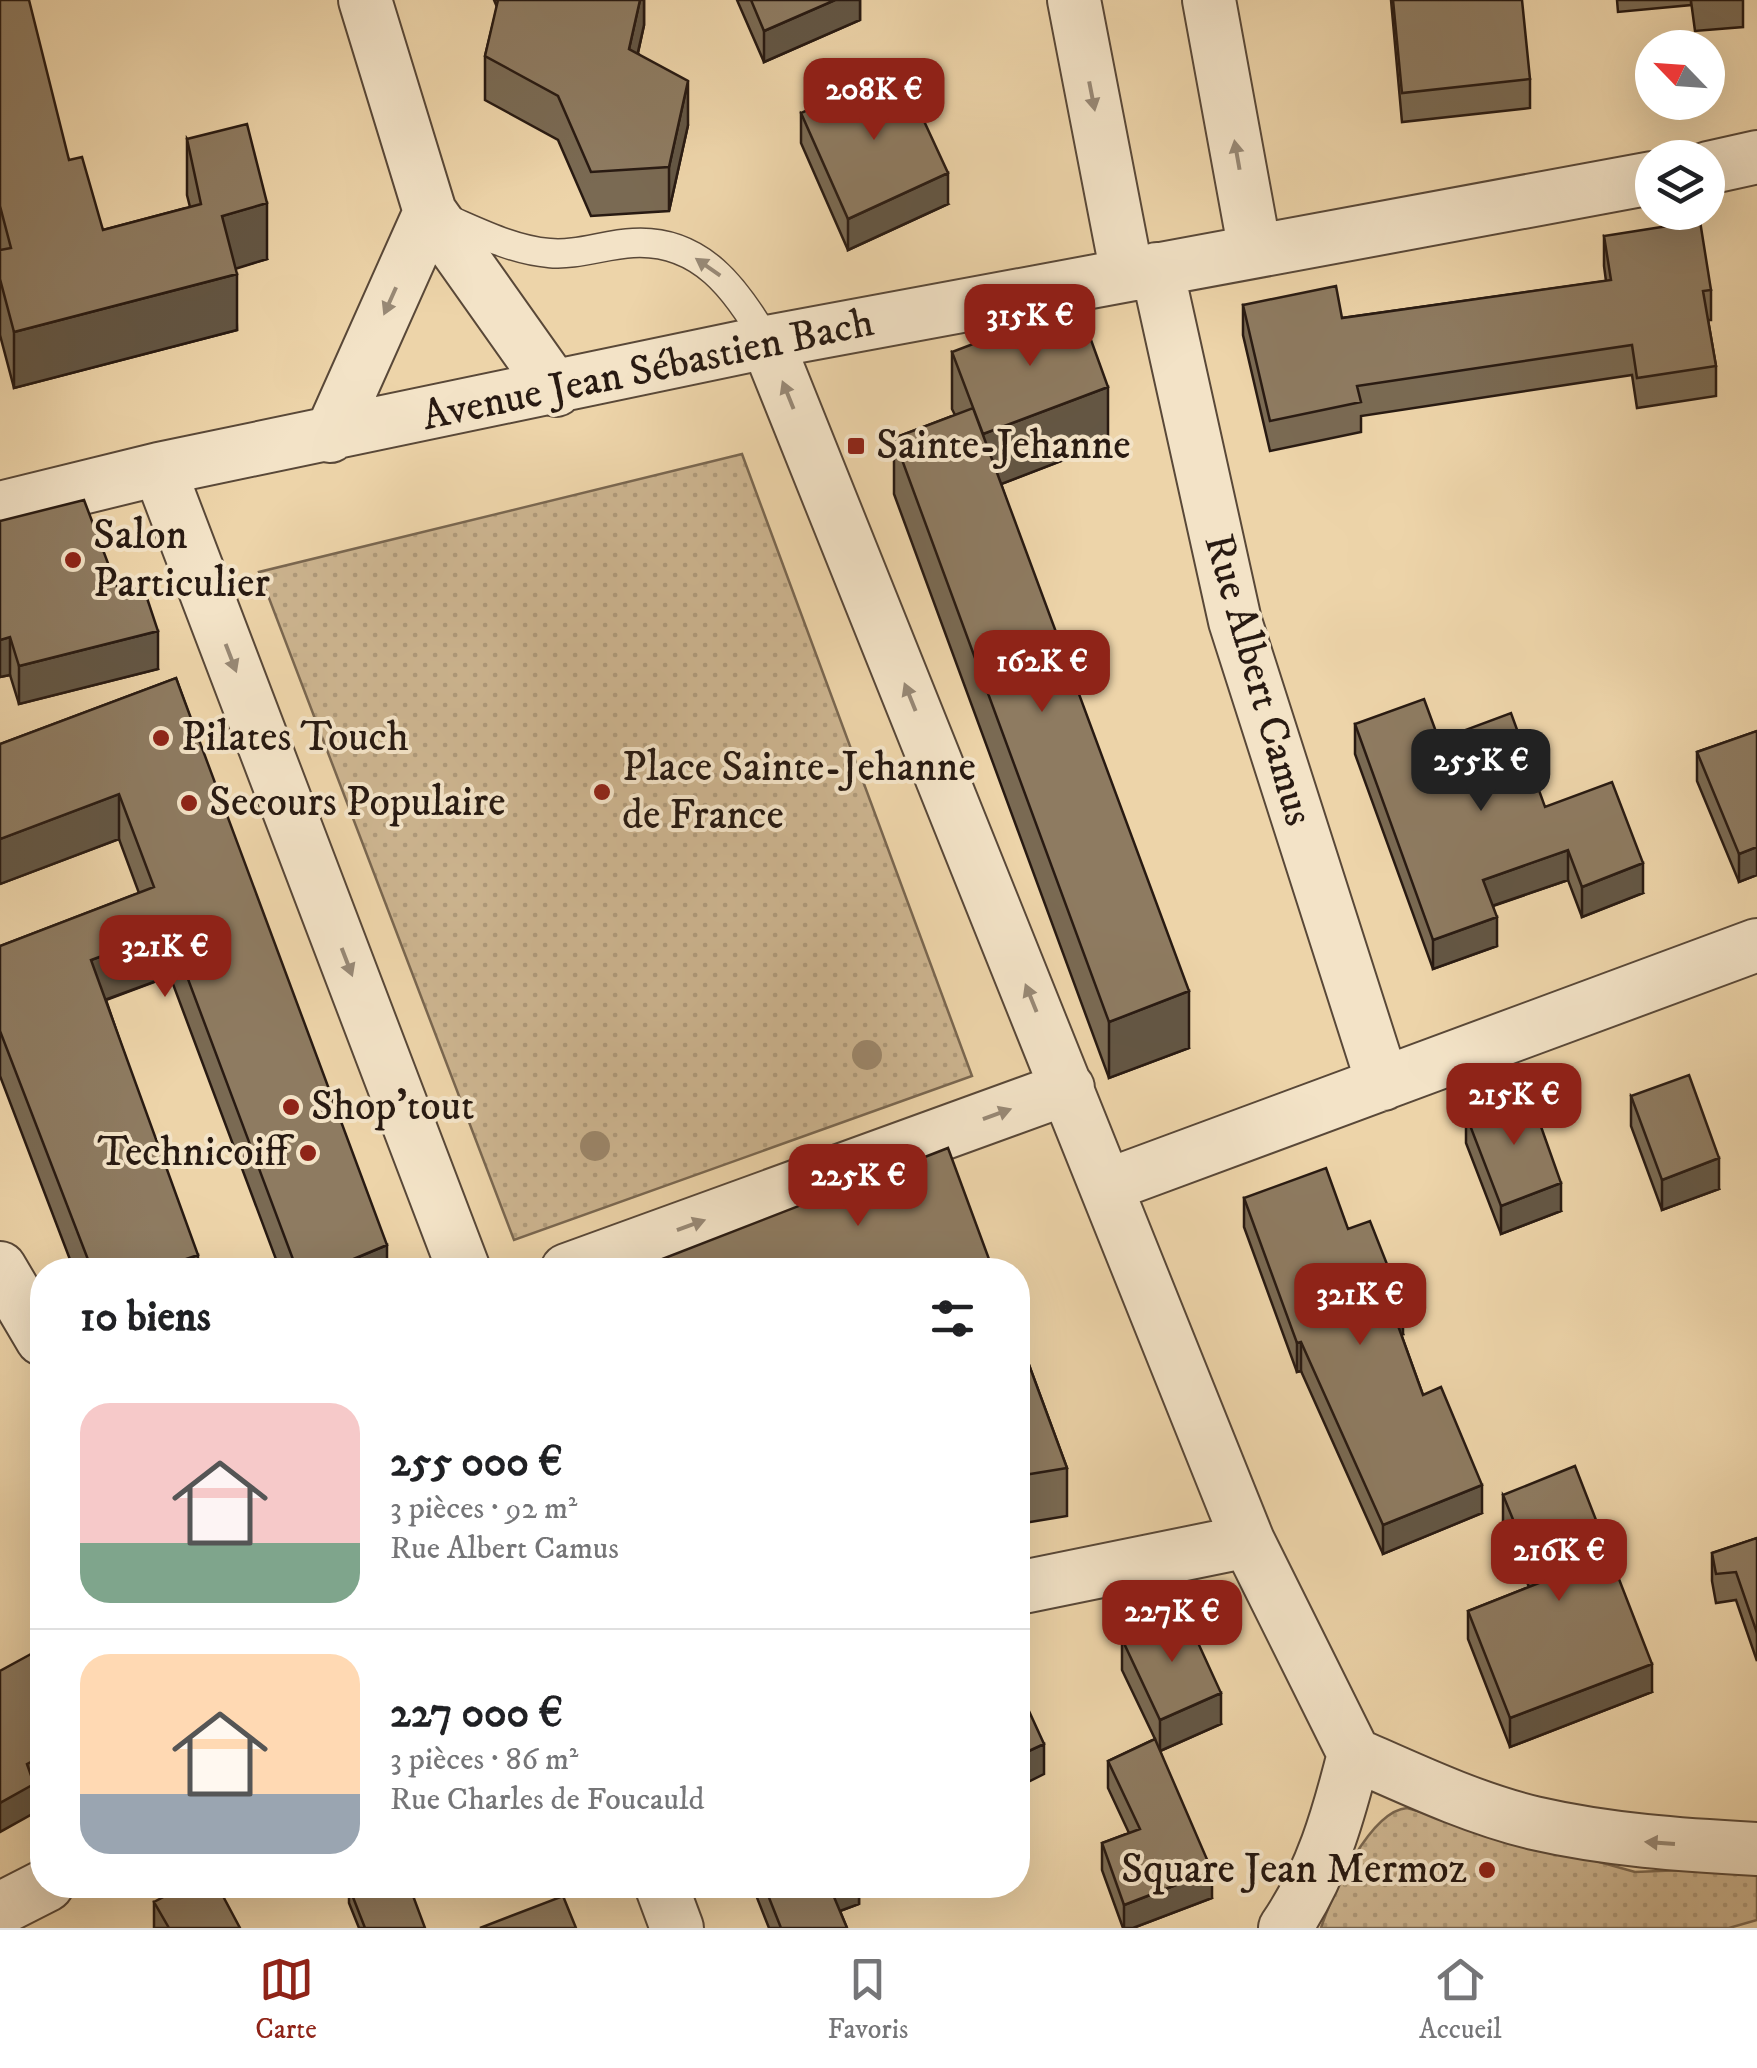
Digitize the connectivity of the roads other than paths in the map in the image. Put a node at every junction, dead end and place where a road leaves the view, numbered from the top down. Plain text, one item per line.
1 (365, 0) edge
2 (1074, 0) edge
3 (1209, 0) edge
4 (1757, 157) edge
5 (1725, 164) edge
6 (1635, 181) edge
7 (430, 212) junction
8 (1254, 251) junction
9 (1142, 272) junction
10 (767, 342) junction
11 (556, 390) junction
12 (330, 436) junction
13 (159, 469) junction
14 (0, 508) edge
15 (1757, 945) edge
16 (1383, 1084) junction
17 (1068, 1088) junction
18 (1106, 1186) junction
19 (459, 1258) edge
20 (600, 1258) edge
21 (0, 1268) edge
22 (30, 1319) edge
23 (1248, 1541) junction
24 (1030, 1586) edge
25 (1354, 1754) junction
26 (1757, 1849) edge
27 (30, 1894) edge
28 (666, 1898) edge
29 (0, 1909) edge
30 (677, 1928) edge
31 (1286, 1928) edge

1 - 7 street
2 -> 9 street, Rue Albert Camus
8 -> 3 street
4 - 5 street
6 - 8 street, Avenue Jean Sébastien Bach
10 -> 7 lane
7 - 11 street
7 -> 12 street
8 - 9 street, Avenue Jean Sébastien Bach
9 - 10 street, Avenue Jean Sébastien Bach
9 - 16 street, Rue Albert Camus
10 - 11 street, Avenue Jean Sébastien Bach
17 -> 10 street
11 - 12 street, Avenue Jean Sébastien Bach
12 - 13 street, Avenue Jean Sébastien Bach
13 - 14 street, Avenue Jean Sébastien Bach
13 -> 19 street
15 - 16 street
16 - 18 street
17 - 18 street
20 -> 17 street
18 - 23 street
21 - 22 street
23 - 24 street
23 - 25 street
26 -> 25 street
25 - 31 street
27 - 29 street
28 - 30 street

